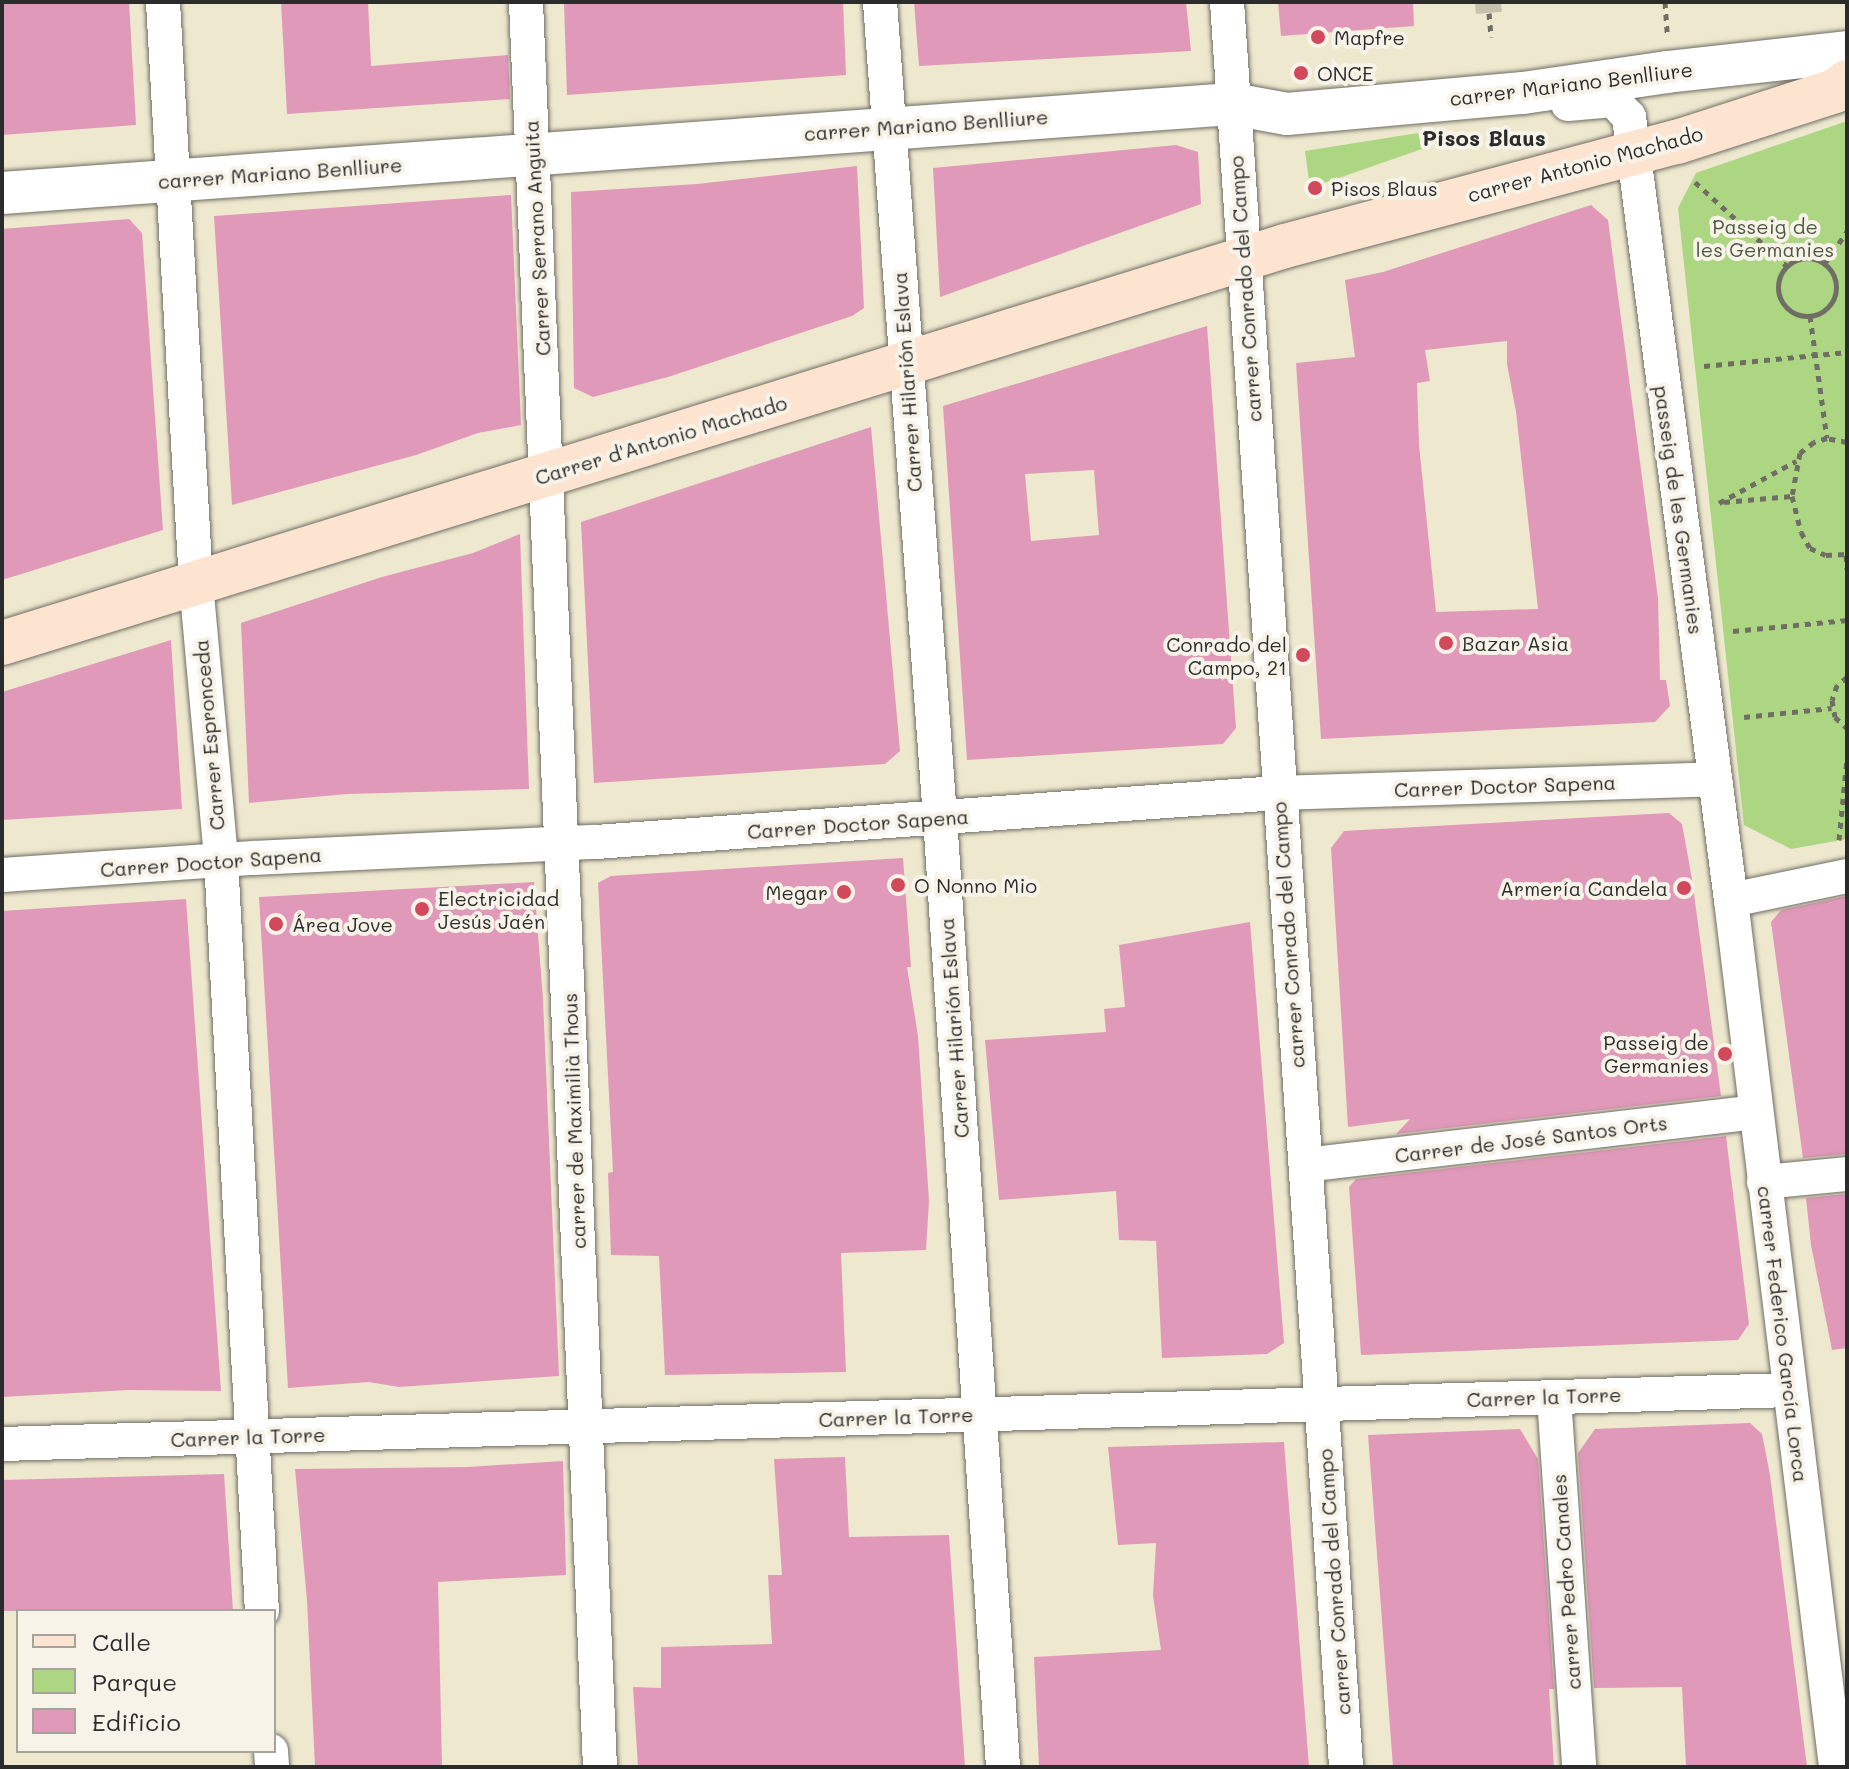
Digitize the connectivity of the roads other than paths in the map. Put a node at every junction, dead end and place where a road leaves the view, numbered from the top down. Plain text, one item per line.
1 (163, 2) edge
2 (526, 2) edge
3 (880, 2) edge
4 (1227, 2) edge
5 (1847, 52) edge
6 (1847, 82) edge
7 (1523, 93) junction
8 (1232, 104) junction
9 (888, 127) junction
10 (1631, 152) junction
11 (534, 154) junction
12 (172, 181) junction
13 (2, 193) edge
14 (1319, 236) joint
15 (1243, 259) junction
16 (905, 364) junction
17 (548, 474) junction
18 (196, 583) junction
19 (2, 643) edge
20 (1715, 779) junction
21 (1278, 793) junction
22 (940, 818) junction
23 (564, 844) junction
24 (221, 860) junction
25 (2, 875) edge
26 (1847, 876) edge
27 (1731, 900) junction
28 (1756, 1112) junction
29 (1306, 1165) junction
30 (1847, 1174) edge
31 (1764, 1182) junction
32 (1790, 1390) junction
33 (1554, 1397) junction
34 (1322, 1404) junction
35 (978, 1414) junction
36 (586, 1428) junction
37 (251, 1437) junction
38 (2, 1444) edge
39 (1831, 1595) edge
40 (262, 1609) edge
41 (600, 1767) edge
42 (1003, 1767) edge
43 (1346, 1767) edge
44 (1579, 1767) edge
45 (1836, 1767) edge

1 - 12 street, Carrer Espronceda
2 - 11 street, Carrer Serrano Anguita
3 - 9 street, Carrer Hilarión Eslava
4 - 8 street, carrer Conrado del Campo
5 - 7 street, carrer Mariano Benlliure
6 - 10 main road, carrer Antonio Machado
7 - 8 street, carrer Mariano Benlliure
7 - 10 street, passeig de les Germanies
8 - 9 street, carrer Mariano Benlliure
8 - 15 street, carrer Conrado del Campo
9 - 11 street, carrer Mariano Benlliure
9 - 16 street, Carrer Hilarión Eslava
10 - 14 main road, carrer Antonio Machado
10 - 20 street, passeig de les Germanies
11 - 12 street, carrer Mariano Benlliure
11 - 17 street, Carrer Serrano Anguita
12 - 13 street, carrer Mariano Benlliure
12 - 18 street, Carrer Espronceda
14 - 15 main road, Carrer d'Antonio Machado
15 - 16 main road, Carrer d'Antonio Machado
15 - 21 street, carrer Conrado del Campo
16 - 17 main road, Carrer d'Antonio Machado
16 - 22 street, Carrer Hilarión Eslava
17 - 18 main road, Carrer d'Antonio Machado
17 - 23 street, carrer de Maximilià Thous
18 - 19 main road, Carrer d'Antonio Machado
18 - 24 street, Carrer Espronceda
20 - 21 street, Carrer Doctor Sapena
20 - 27 street, passeig de les Germanies
21 - 22 street, Carrer Doctor Sapena
21 - 29 street, carrer Conrado del Campo
22 - 23 street, Carrer Doctor Sapena
22 - 35 street, Carrer Hilarión Eslava
23 - 24 street, Carrer Doctor Sapena
23 - 36 street, carrer de Maximilià Thous
24 - 25 street, Carrer Doctor Sapena
24 - 37 street, Carrer Espronceda
26 - 27 street
27 - 28 street, carrer Federico García Lorca
28 - 29 street, Carrer de José Santos Orts
28 - 31 street, carrer Federico García Lorca
29 - 34 street, carrer Conrado del Campo
30 - 31 street
31 - 32 street, carrer Federico García Lorca
32 - 33 street, Carrer la Torre
32 - 39 street, carrer Federico García Lorca
33 - 34 street, Carrer la Torre
33 - 44 street, carrer Pedro Canales
34 - 35 street, Carrer la Torre
34 - 43 street, carrer Conrado del Campo
35 - 36 street, Carrer la Torre
35 - 42 street, Carrer Hilarión Eslava
36 - 37 street, Carrer la Torre
36 - 41 street, carrer de Maximilià Thous
37 - 38 street, Carrer la Torre
37 - 40 street, Carrer Espronceda
39 - 45 street, carrer Federico García Lorca

